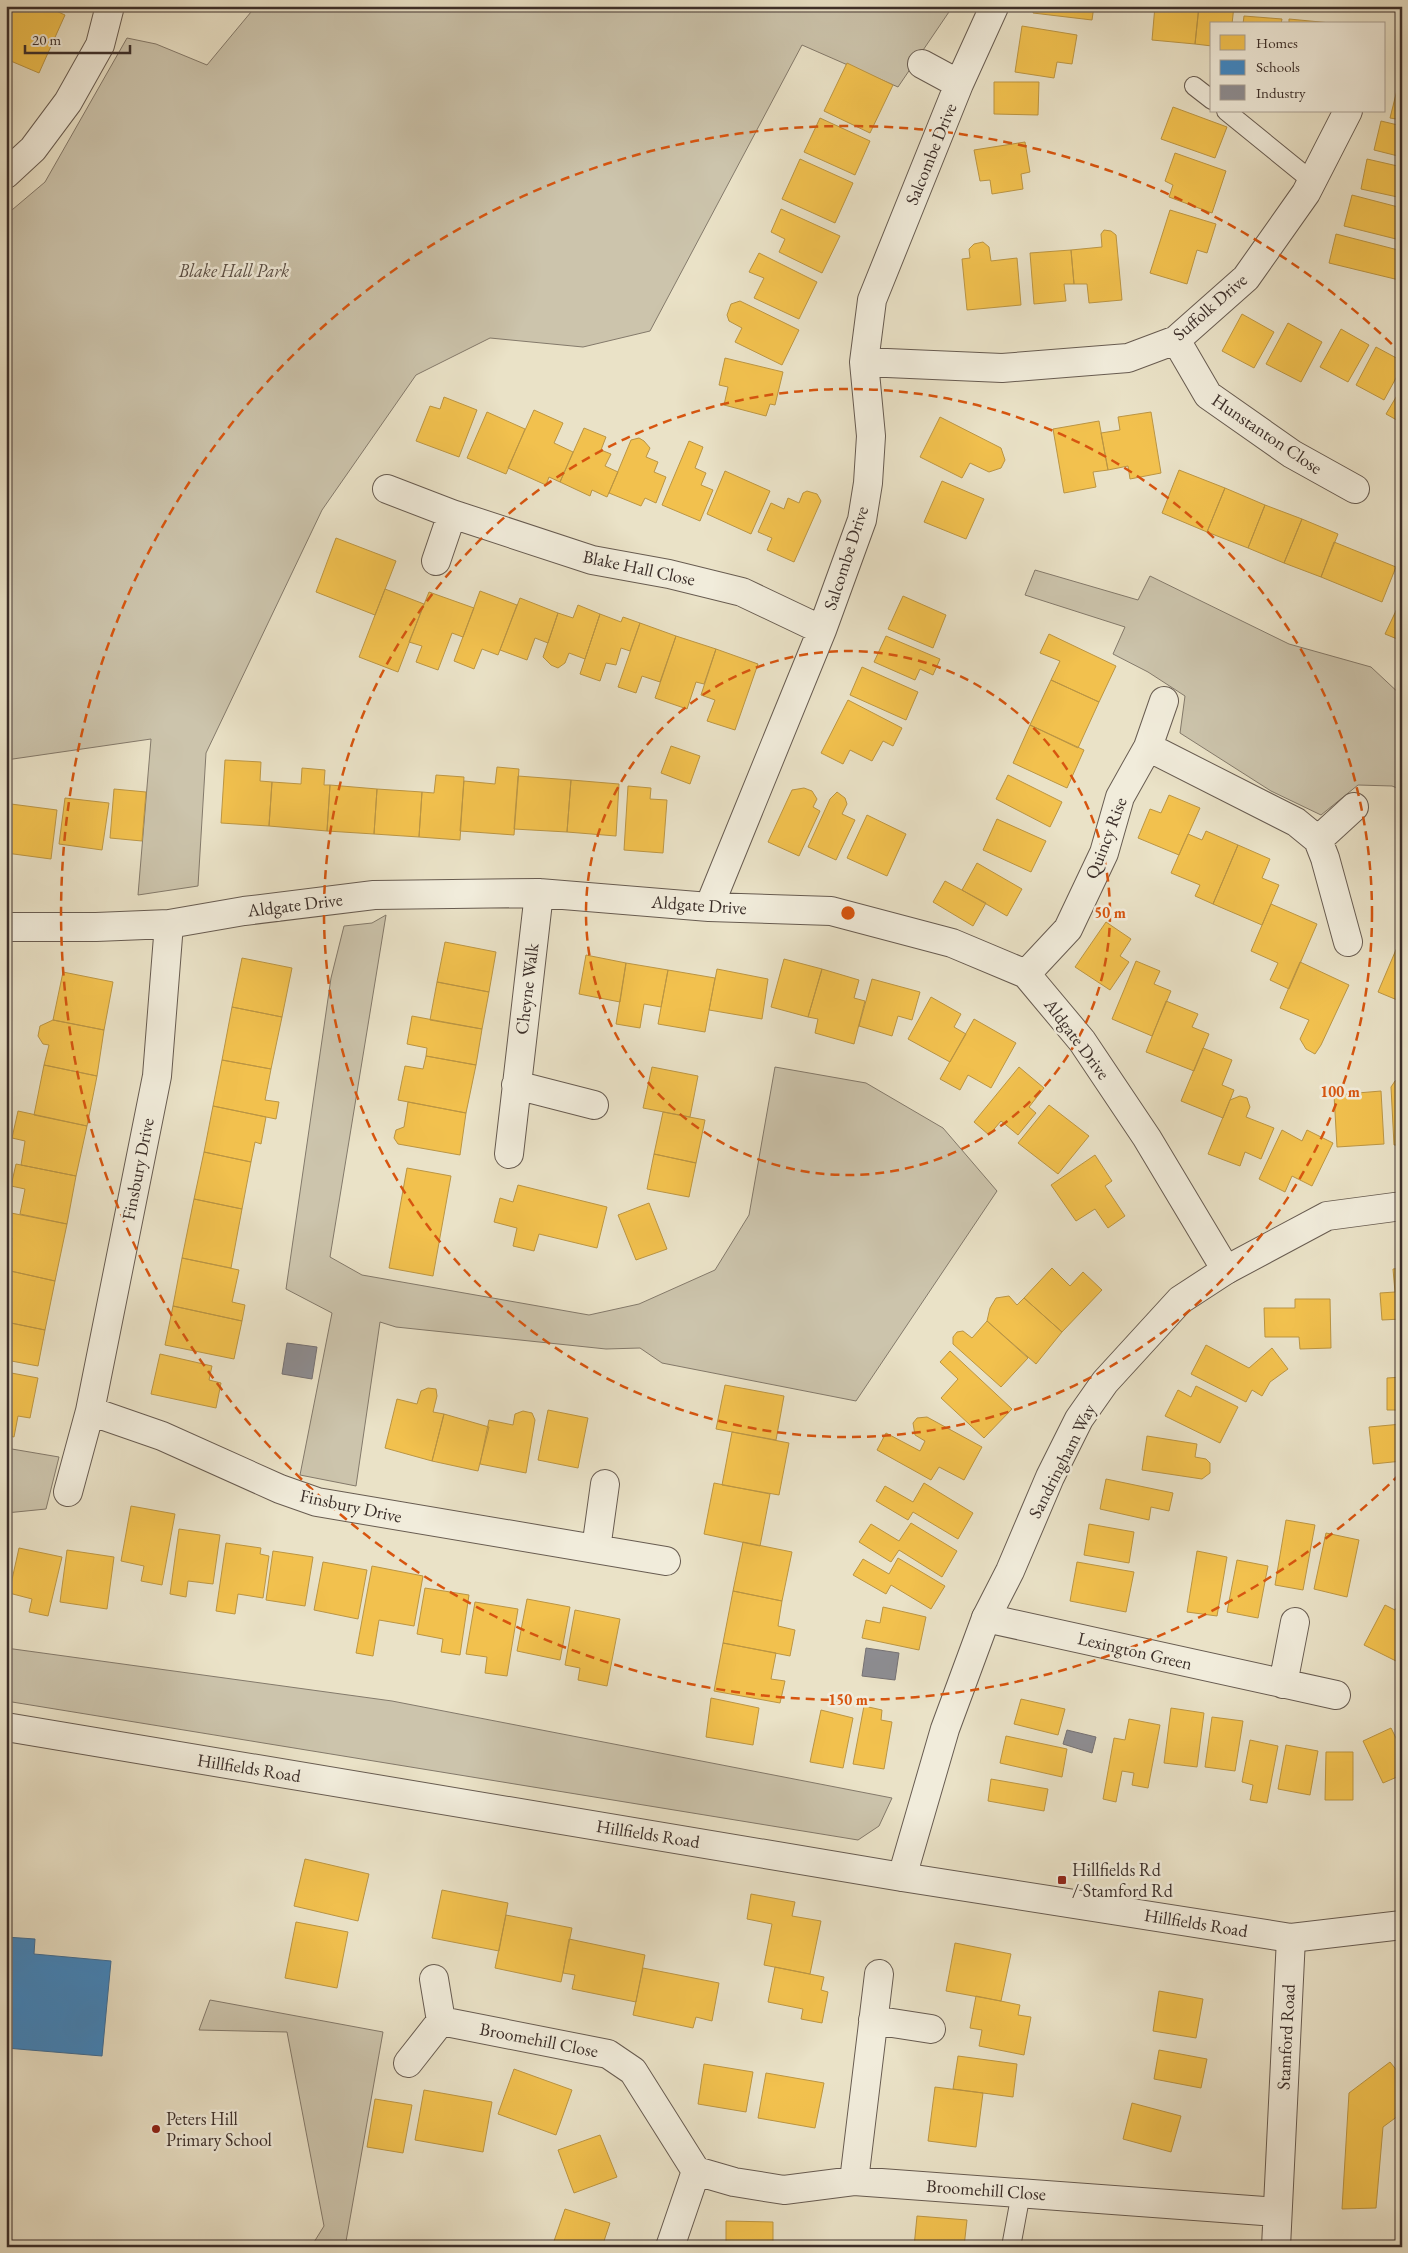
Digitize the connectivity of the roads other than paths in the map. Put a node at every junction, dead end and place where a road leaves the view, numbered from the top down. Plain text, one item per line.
1 (110, 6) edge
2 (994, 7) edge
3 (922, 64) dead end
4 (959, 84) junction
5 (1194, 86) dead end
6 (1210, 98) edge
7 (1227, 112) edge
8 (1347, 112) edge
9 (6, 174) edge
10 (1312, 181) junction
11 (1176, 340) junction
12 (864, 362) junction
13 (388, 489) dead end
14 (1355, 490) dead end
15 (452, 514) junction
16 (436, 561) dead end
17 (822, 630) junction
18 (1164, 701) dead end
19 (1148, 747) junction
20 (1354, 807) dead end
21 (1318, 840) junction
22 (539, 893) junction
23 (708, 907) junction
24 (169, 924) junction
25 (6, 927) edge
26 (1348, 942) dead end
27 (1026, 974) junction
28 (516, 1085) junction
29 (594, 1104) dead end
30 (510, 1154) dead end
31 (1402, 1206) edge
32 (1226, 1270) junction
33 (90, 1411) junction
34 (605, 1484) dead end
35 (68, 1492) dead end
36 (596, 1549) junction
37 (666, 1561) dead end
38 (986, 1618) junction
39 (1296, 1622) dead end
40 (1283, 1684) junction
41 (1336, 1695) dead end
42 (6, 1728) edge
43 (902, 1876) junction
44 (1402, 1925) edge
45 (1290, 1938) junction
46 (879, 1974) dead end
47 (434, 1979) dead end
48 (873, 2020) junction
49 (442, 2021) junction
50 (931, 2029) dead end
51 (408, 2063) dead end
52 (696, 2171) junction
53 (854, 2181) junction
54 (1021, 2193) junction
55 (1277, 2212) junction
56 (670, 2247) edge
57 (1011, 2247) edge
58 (1276, 2247) edge

1 - 9 street
2 - 4 street, Salcombe Drive
3 - 4 street, Salcombe Drive
4 - 12 street, Salcombe Drive
5 - 6 lane
7 - 10 lane
8 - 10 street, Suffolk Drive
10 - 11 street, Suffolk Drive
11 - 12 street, Suffolk Drive
11 - 14 street, Hunstanton Close
12 - 17 street, Salcombe Drive
13 - 15 street, Blake Hall Close
15 - 16 street
15 - 17 street, Blake Hall Close
17 - 23 street, Salcombe Drive
18 - 19 street, Quincy Rise
19 - 21 street
19 - 27 street, Quincy Rise
20 - 21 street
21 - 26 street
22 - 23 street, Aldgate Drive
22 - 24 street, Aldgate Drive
22 - 28 street, Cheyne Walk
23 - 27 street, Aldgate Drive
24 - 25 street, Aldgate Drive
24 - 33 street, Finsbury Drive
27 - 32 street, Aldgate Drive
28 - 29 street
28 - 30 street, Cheyne Walk
31 - 32 street, Sandringham Way
32 - 38 street, Sandringham Way
33 - 35 street, Finsbury Drive
33 - 36 street, Finsbury Drive
34 - 36 street
36 - 37 street, Finsbury Drive
38 - 40 street, Lexington Green
38 - 43 street, Sandringham Way
39 - 40 street
40 - 41 street, Lexington Green
42 - 43 street, Hillfields Road
43 - 45 street, Hillfields Road
44 - 45 street
45 - 55 street, Stamford Road
46 - 48 street
47 - 49 street
48 - 50 street
48 - 53 street
49 - 51 street
49 - 52 street, Broomehill Close
52 - 53 street, Broomehill Close
52 - 56 street
53 - 54 street, Broomehill Close
54 - 55 street, Broomehill Close
54 - 57 lane
55 - 58 street, Stamford Road

